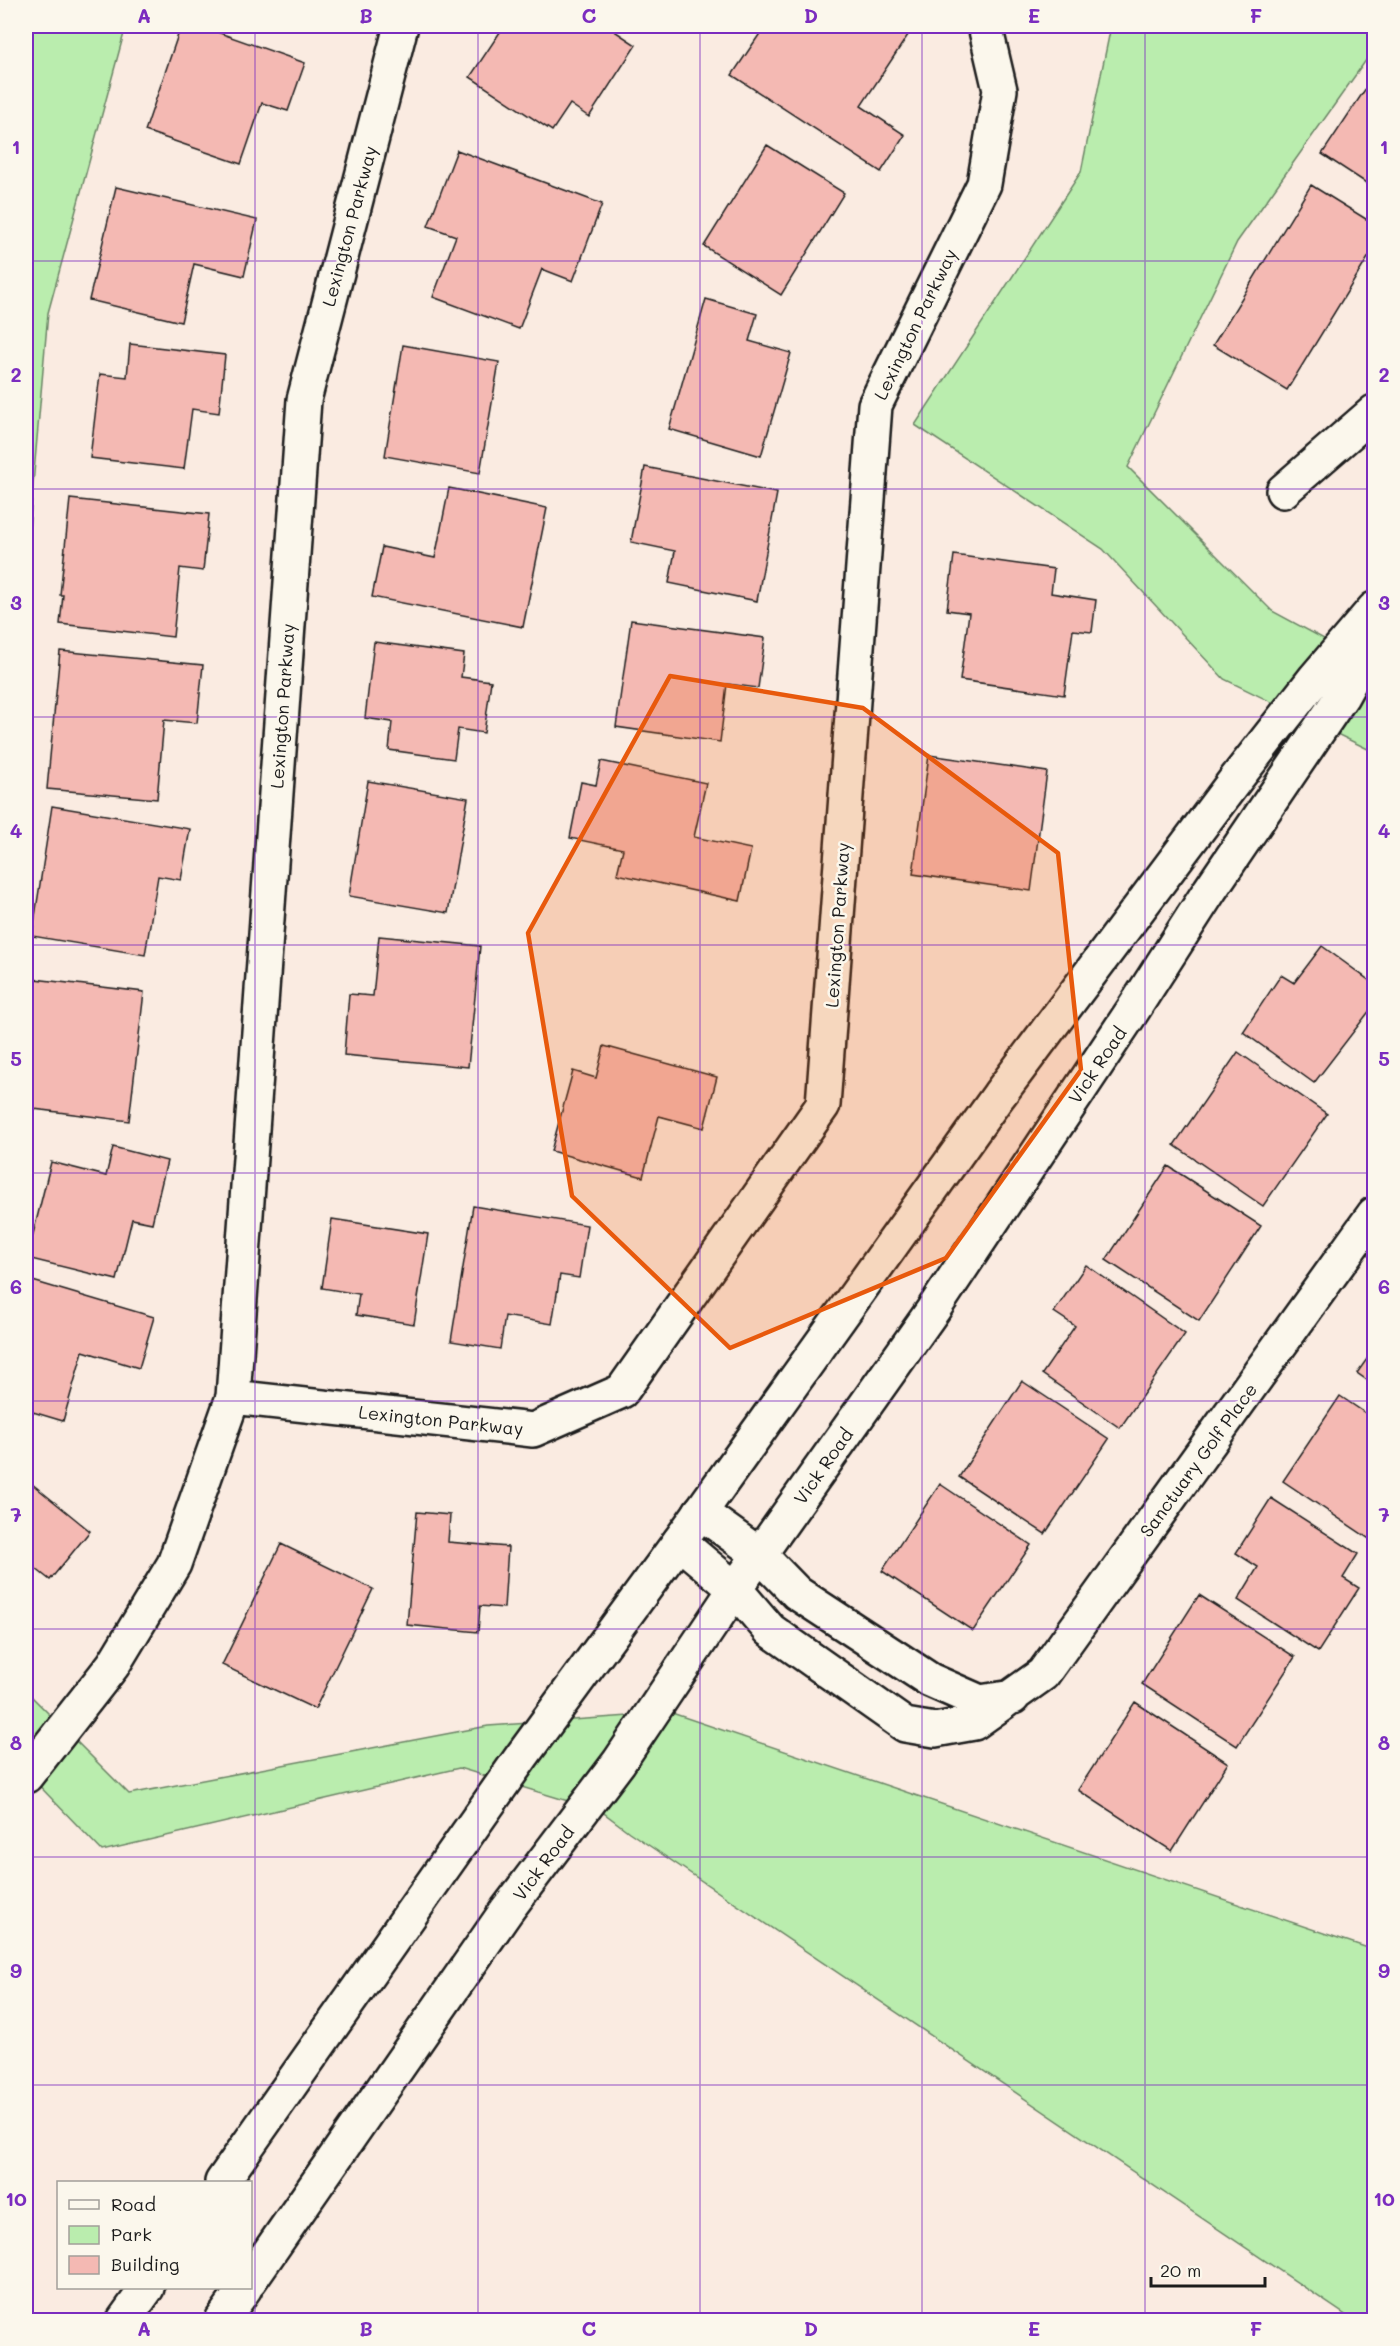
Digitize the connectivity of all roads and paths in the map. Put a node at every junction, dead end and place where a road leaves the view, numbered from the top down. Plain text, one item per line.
1 (401, 26) edge
2 (984, 26) edge
3 (1374, 412) edge
4 (1284, 490) dead end
5 (1374, 609) edge
6 (1374, 638) edge
7 (1374, 1214) edge
8 (232, 1398) junction
9 (700, 1512) junction
10 (679, 1542) junction
11 (760, 1556) junction
12 (735, 1589) junction
13 (911, 1667) junction
14 (1013, 1697) junction
15 (883, 1710) junction
16 (26, 1776) edge
17 (223, 2181) edge
18 (252, 2277) edge
19 (146, 2289) edge
20 (244, 2289) edge
21 (124, 2320) edge
22 (222, 2320) edge

1 - 8 street, Lexington Parkway
2 - 8 street, Lexington Parkway
3 - 4 street
5 - 9 street
6 - 11 street, Vick Road
7 - 14 street, Sanctuary Golf Place
8 - 16 street, Lexington Parkway
9 - 10 street
9 - 11 street, Sanctuary Golf Place
10 - 12 street, Sanctuary Golf Place
10 - 17 street
11 - 12 street, Vick Road
11 - 13 street, Sanctuary Golf Place
12 - 15 street, Sanctuary Golf Place
12 - 18 street, Vick Road
13 - 14 street, Sanctuary Golf Place
13 - 15 street
14 - 15 street, Sanctuary Golf Place
19 - 21 street
20 - 22 street

